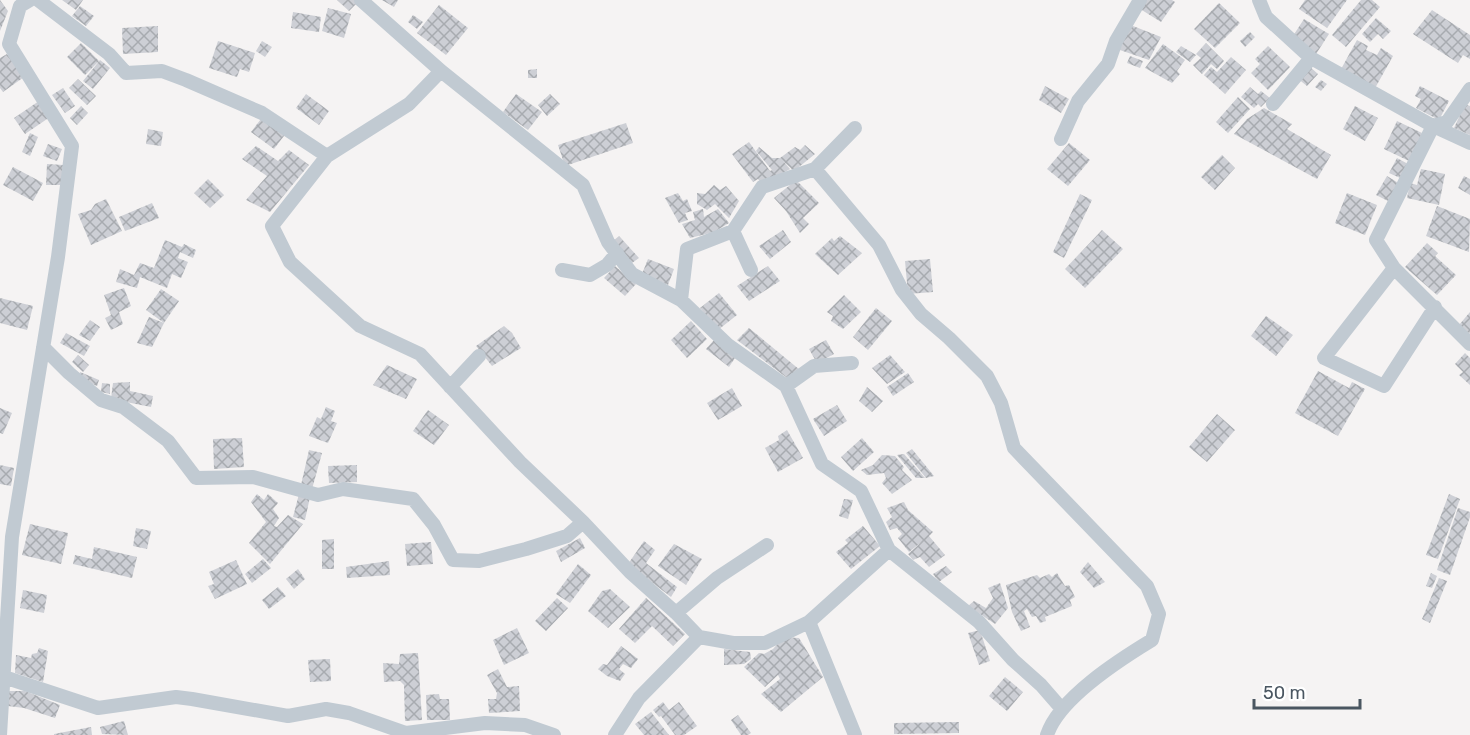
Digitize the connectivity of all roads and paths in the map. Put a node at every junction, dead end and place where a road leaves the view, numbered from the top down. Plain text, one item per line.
1 (30, 0) edge
2 (38, 0) edge
3 (361, 0) edge
4 (1140, 0) edge
5 (1258, 0) edge
6 (1311, 58) junction
7 (441, 71) junction
8 (1470, 89) edge
9 (1273, 104) dead end
10 (1433, 126) junction
11 (855, 128) dead end
12 (1061, 139) dead end
13 (1470, 143) edge
14 (327, 156) junction
15 (815, 169) junction
16 (733, 231) junction
17 (617, 253) junction
18 (1394, 268) junction
19 (561, 270) dead end
20 (751, 270) dead end
21 (681, 300) junction
22 (1435, 308) junction
23 (1470, 344) edge
24 (43, 347) junction
25 (479, 356) dead end
26 (852, 363) dead end
27 (786, 386) junction
28 (450, 387) junction
29 (583, 522) junction
30 (766, 545) dead end
31 (889, 550) junction
32 (5, 561) edge
33 (676, 613) junction
34 (808, 622) junction
35 (699, 637) junction
36 (4, 677) junction
37 (1061, 708) junction
38 (0, 735) edge
39 (554, 735) edge
40 (615, 735) edge
41 (855, 735) edge
42 (1047, 735) edge

1 - 24 street
2 - 14 street
3 - 7 street
4 - 12 street
5 - 6 street
6 - 9 street
6 - 10 street
7 - 14 street
7 - 17 street
8 - 10 street
10 - 13 street
10 - 18 street
11 - 15 street
14 - 28 street
15 - 16 street
15 - 37 street
16 - 20 street
16 - 21 street
17 - 19 street
17 - 21 street
18 - 22 street
18 - 22 street
21 - 27 street
22 - 23 street
24 - 29 street
24 - 32 street
25 - 28 street
26 - 27 street
27 - 31 street
28 - 29 street
29 - 33 street
30 - 33 street
31 - 34 street
31 - 37 street
32 - 36 street
33 - 35 street
34 - 35 street
34 - 41 street
35 - 40 street
36 - 38 street
36 - 39 street
37 - 42 street

